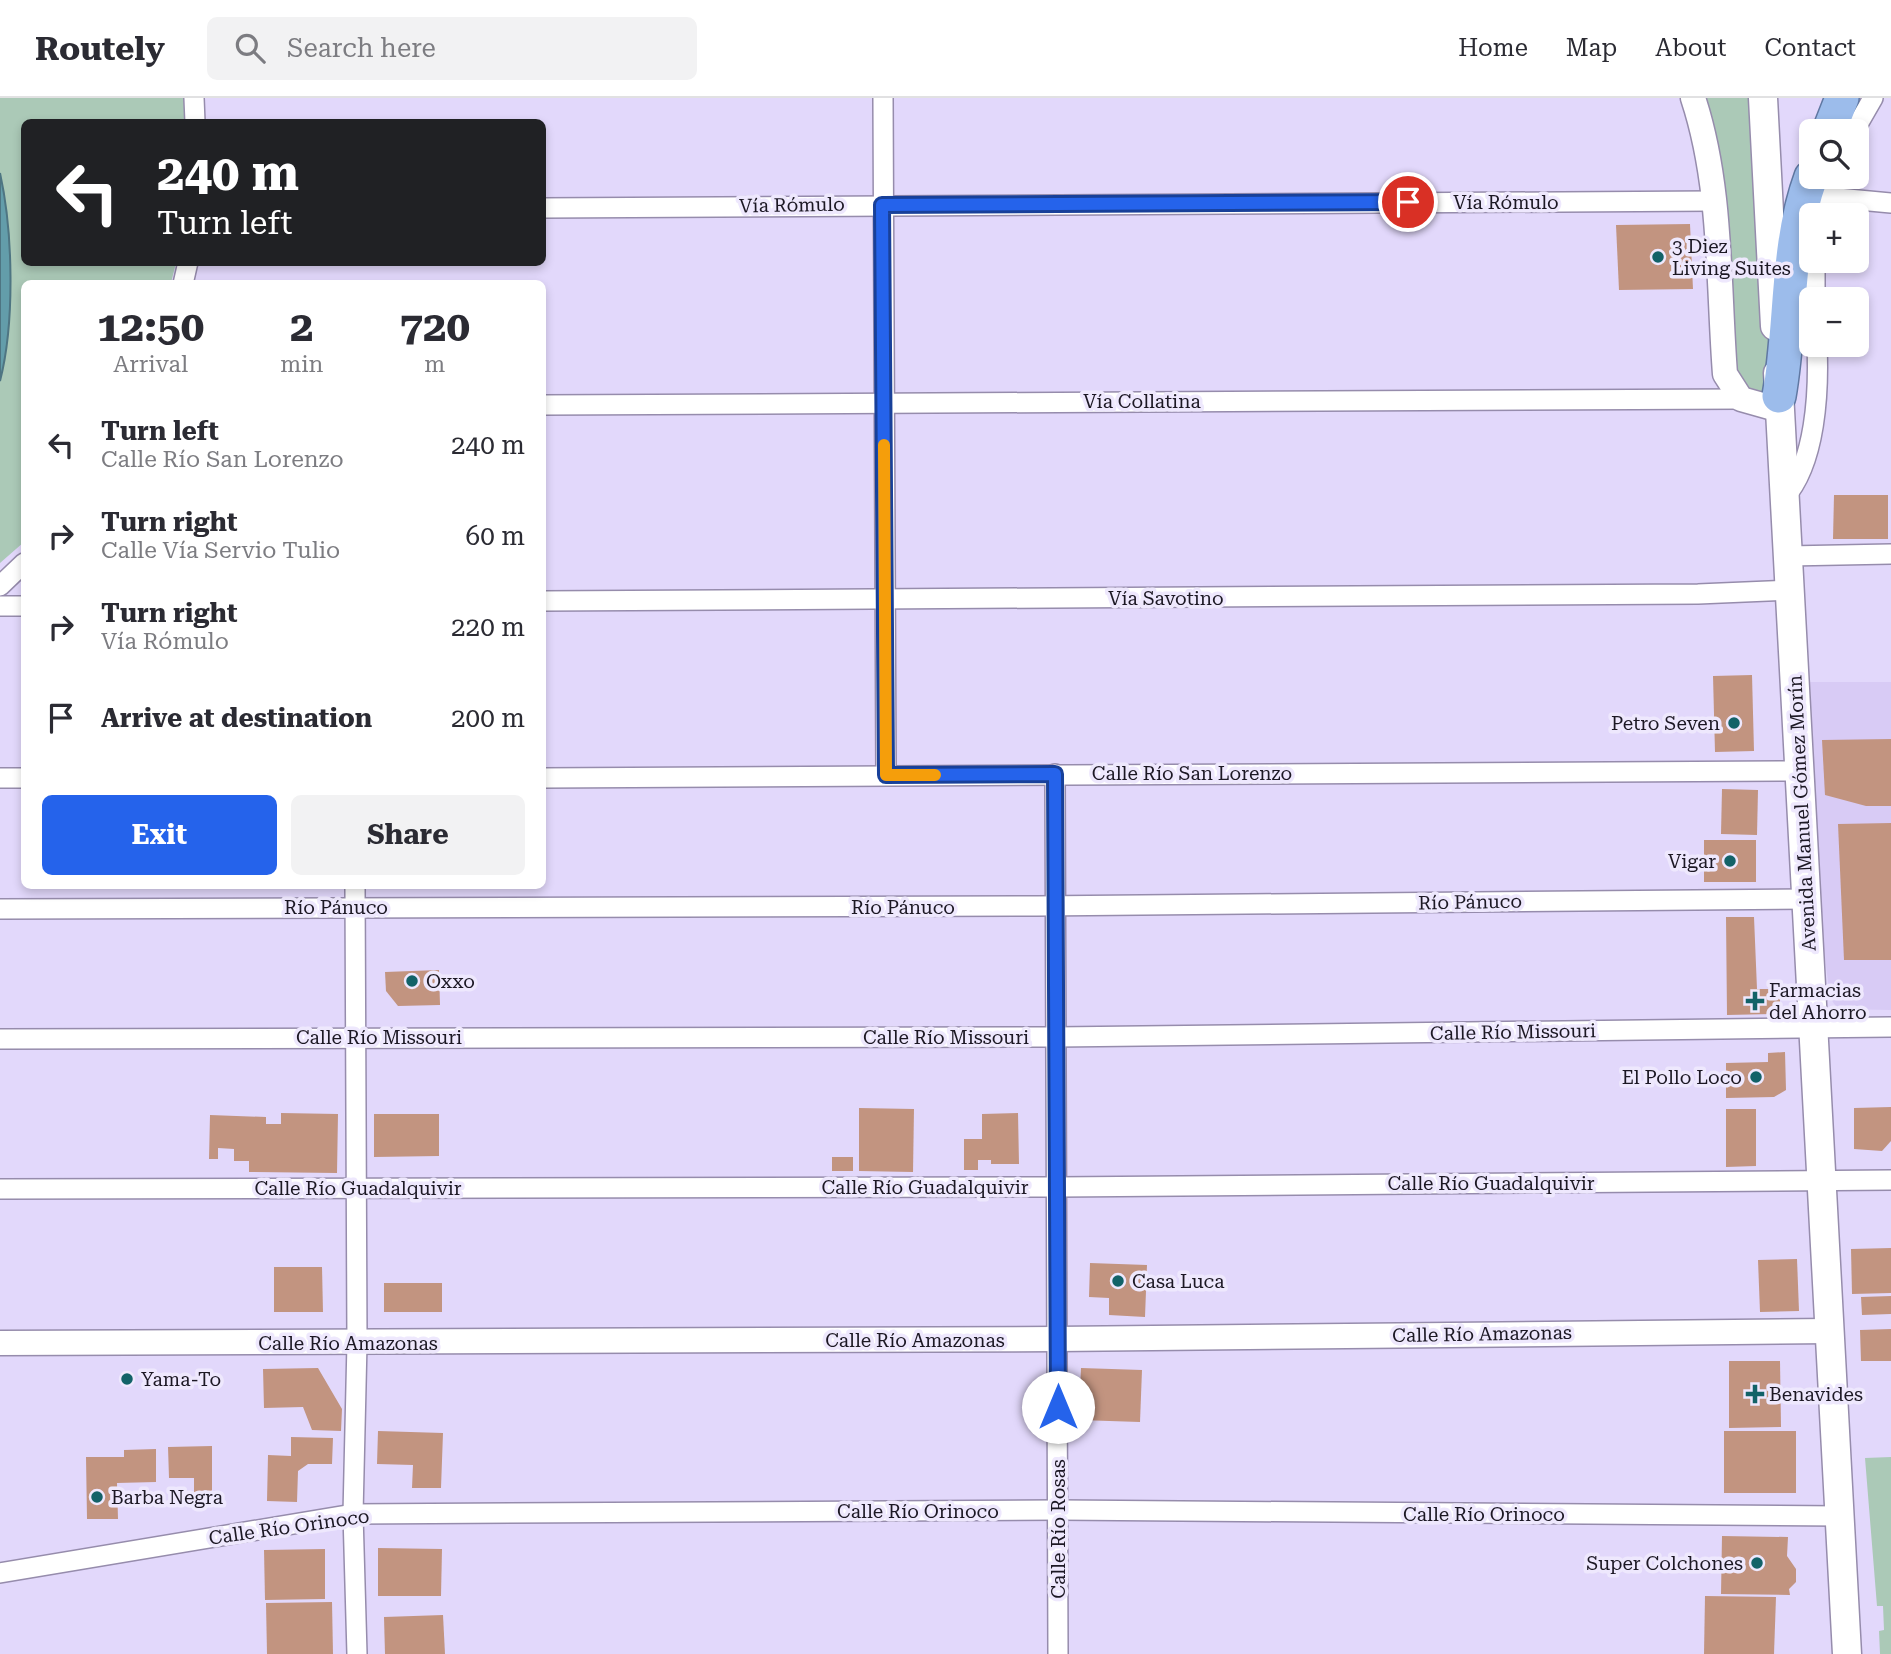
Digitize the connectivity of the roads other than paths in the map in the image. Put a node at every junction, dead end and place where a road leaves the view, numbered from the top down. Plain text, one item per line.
1 (194, 98) edge
2 (883, 98) edge
3 (1693, 98) edge
4 (1763, 98) edge
5 (1842, 98) edge
6 (1873, 98) edge
7 (195, 119) edge
8 (1834, 119) edge
9 (1861, 119) edge
10 (1821, 196) edge
11 (1713, 201) junction
12 (1891, 203) edge
13 (882, 205) junction
14 (546, 208) edge
15 (1817, 357) edge
16 (1741, 399) junction
17 (884, 401) junction
18 (1779, 403) junction
19 (546, 405) edge
20 (1784, 498) junction
21 (1891, 554) edge
22 (1788, 556) junction
23 (21, 566) edge
24 (0, 586) edge
25 (1790, 590) junction
26 (886, 600) junction
27 (546, 601) edge
28 (0, 606) edge
29 (21, 606) edge
30 (1800, 771) junction
31 (1055, 774) junction
32 (886, 775) junction
33 (0, 778) edge
34 (21, 778) edge
35 (546, 778) edge
36 (355, 889) edge
37 (1807, 899) junction
38 (1056, 906) junction
39 (355, 907) junction
40 (0, 909) edge
41 (1891, 1027) edge
42 (1815, 1028) junction
43 (355, 1037) junction
44 (1056, 1037) junction
45 (0, 1038) edge
46 (1891, 1180) edge
47 (1822, 1181) junction
48 (1058, 1187) junction
49 (355, 1188) junction
50 (0, 1189) edge
51 (1829, 1331) junction
52 (1057, 1339) junction
53 (0, 1343) edge
54 (357, 1343) junction
55 (1059, 1510) junction
56 (353, 1514) junction
57 (1840, 1516) junction
58 (0, 1573) edge
59 (357, 1654) edge
60 (1058, 1654) edge
61 (1847, 1654) edge

1 - 7 street
2 - 13 street
3 - 11 street
4 - 18 main road, Avenida Manuel Gómez Morín
5 - 8 highway
6 - 9 street
10 - 12 street
10 - 18 highway
11 - 13 street, Vía Rómulo
11 - 16 street
13 - 14 street, Vía Rómulo
13 - 17 street
15 - 20 street
16 - 17 street, Vía Collatina
16 - 18 street
17 - 19 street, Vía Collatina
17 - 26 street
18 - 20 main road, Avenida Manuel Gómez Morín
20 - 22 main road, Avenida Manuel Gómez Morín
21 - 22 street
22 - 25 main road, Avenida Manuel Gómez Morín
23 - 24 street
25 - 26 street, Vía Savotino
25 - 30 main road, Avenida Manuel Gómez Morín
26 - 27 street, Vía Savotino
26 - 32 street
28 - 29 street
30 - 31 street, Calle Río San Lorenzo
30 - 37 main road, Avenida Manuel Gómez Morín
31 - 32 street, Calle Río San Lorenzo
31 - 38 street, Calle Río Rosas
32 - 35 street, Calle Río San Lorenzo
33 - 34 street
36 - 39 street
37 - 38 street, Río Pánuco
37 - 42 main road, Avenida Manuel Gómez Morín
38 - 39 street, Río Pánuco
38 - 44 street, Calle Río Rosas
39 - 40 street, Río Pánuco
39 - 43 street
41 - 42 street, Calle Río Missouri
42 - 44 street, Calle Río Missouri
42 - 47 main road, Avenida Manuel Gómez Morín
43 - 44 street, Calle Río Missouri
43 - 45 street, Calle Río Missouri
43 - 49 street
44 - 48 street, Calle Río Rosas
46 - 47 street, Calle Río Guadalquivir
47 - 48 street, Calle Río Guadalquivir
47 - 51 main road, Avenida Manuel Gómez Morín
48 - 49 street, Calle Río Guadalquivir
48 - 52 street, Calle Río Rosas
49 - 50 street, Calle Río Guadalquivir
49 - 54 street
51 - 52 street, Calle Río Amazonas
51 - 57 main road, Avenida Manuel Gómez Morín
52 - 54 street, Calle Río Amazonas
52 - 55 street, Calle Río Rosas
53 - 54 street, Calle Río Amazonas
54 - 56 street
55 - 56 street, Calle Río Orinoco
55 - 57 street, Calle Río Orinoco
55 - 60 street, Calle Río Rosas
56 - 58 street, Calle Río Orinoco
56 - 59 street
57 - 61 main road, Avenida Manuel Gómez Morín

